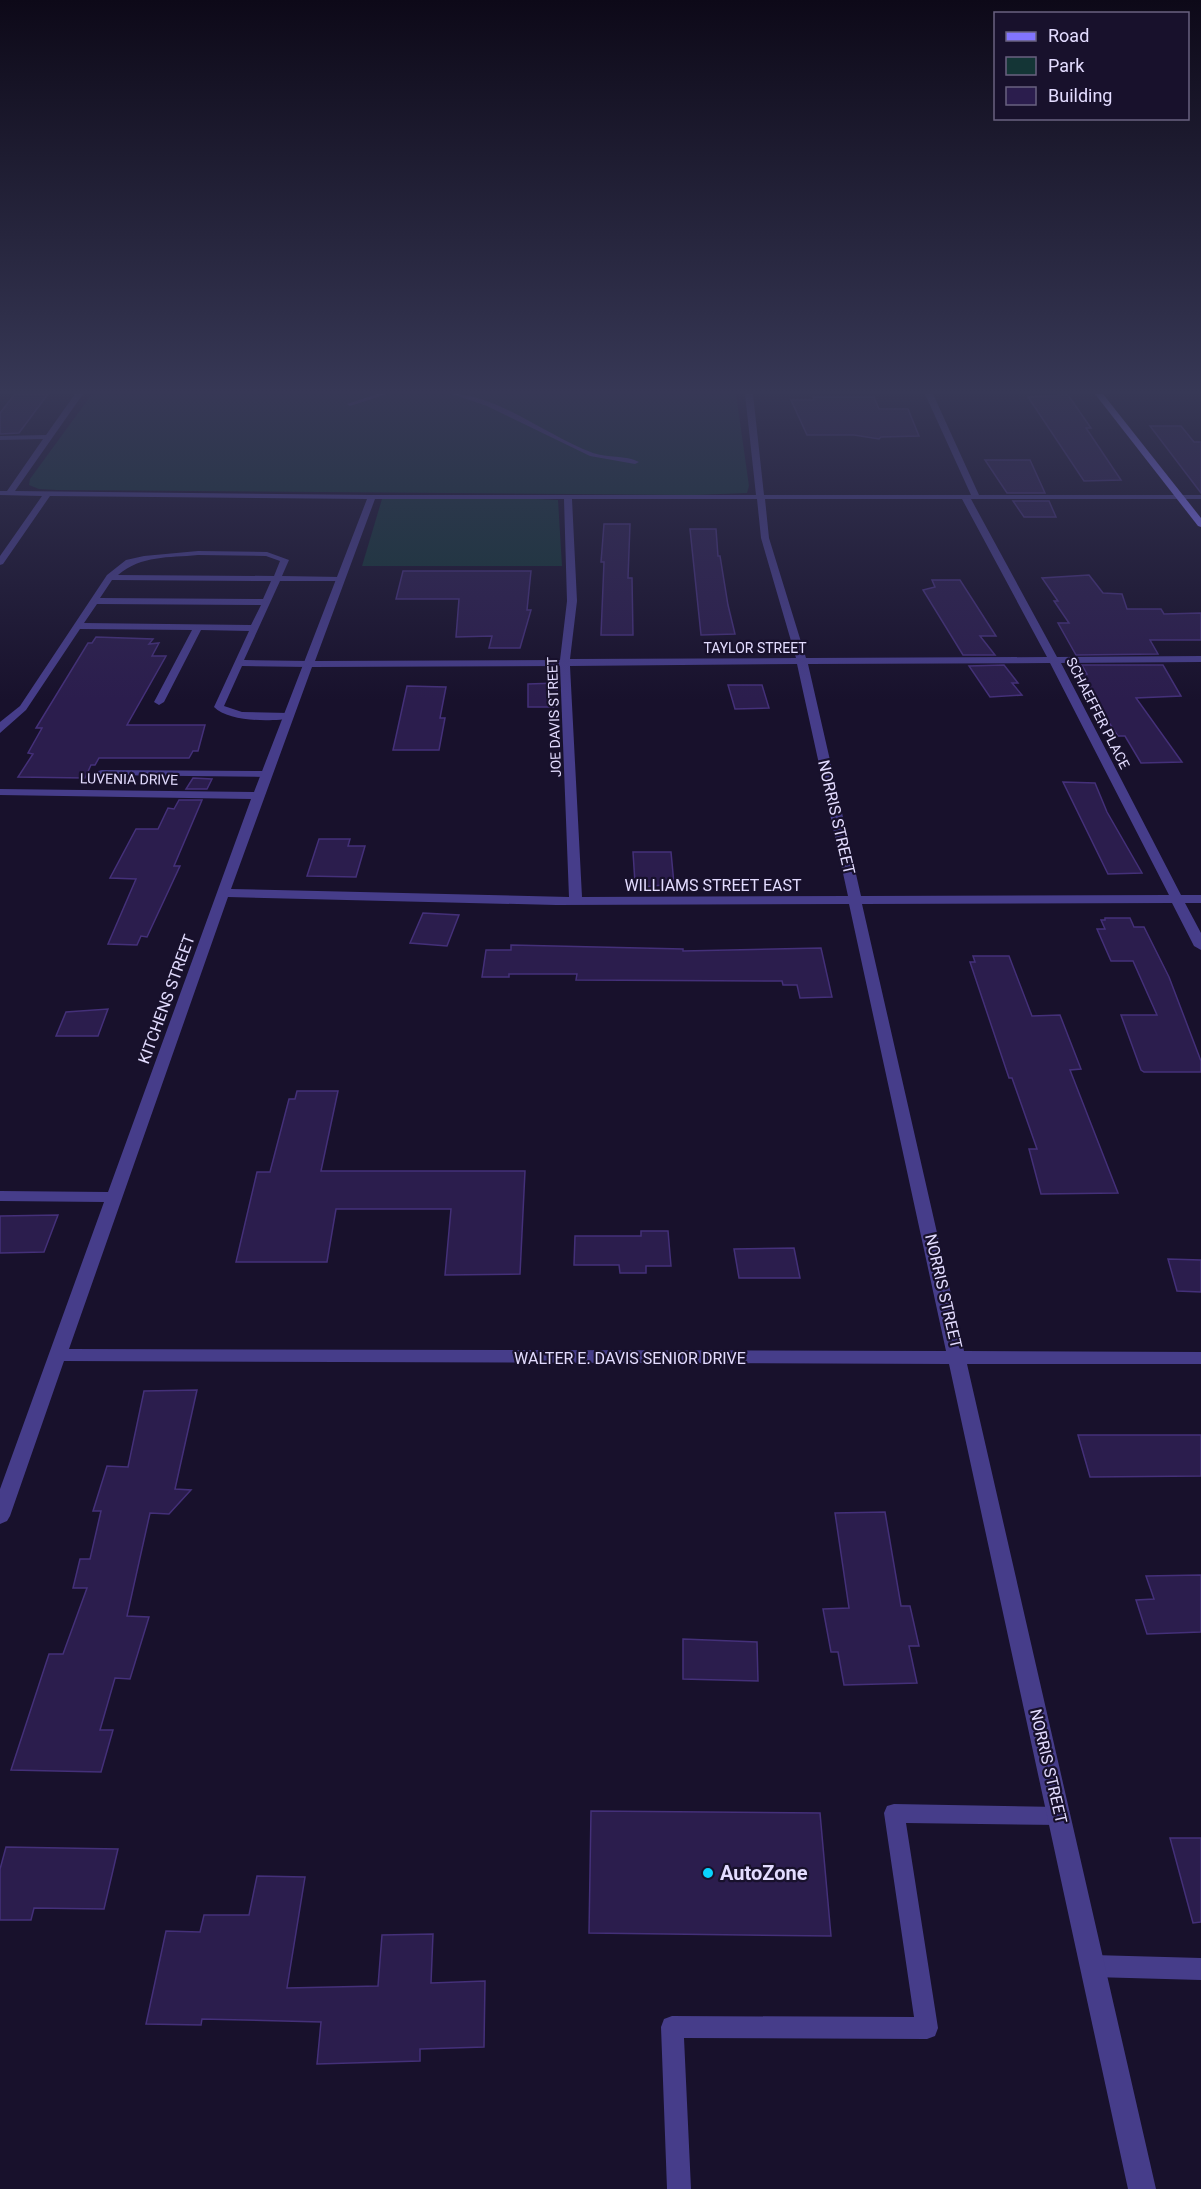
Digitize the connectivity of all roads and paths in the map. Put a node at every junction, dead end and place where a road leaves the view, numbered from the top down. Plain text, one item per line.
1 (45, 496) edge
2 (280, 496) edge
3 (538, 496) edge
4 (568, 496) edge
5 (598, 496) edge
6 (372, 497) junction
7 (761, 497) junction
8 (971, 497) junction
9 (1180, 497) junction
10 (1201, 497) edge
11 (1201, 524) edge
12 (3, 554) edge
13 (0, 562) edge
14 (110, 577) junction
15 (276, 578) junction
16 (341, 579) junction
17 (94, 601) junction
18 (265, 603) junction
19 (78, 626) junction
20 (198, 627) junction
21 (254, 628) junction
22 (1201, 659) edge
23 (1054, 660) junction
24 (802, 662) junction
25 (237, 663) junction
26 (566, 663) junction
27 (309, 664) junction
28 (159, 702) dead end
29 (0, 711) edge
30 (19, 711) junction
31 (289, 716) junction
32 (0, 730) edge
33 (102, 773) dead end
34 (267, 774) junction
35 (0, 792) edge
36 (258, 796) junction
37 (225, 892) junction
38 (1176, 899) junction
39 (1201, 899) edge
40 (576, 901) junction
41 (856, 902) junction
42 (1201, 946) edge
43 (0, 1196) edge
44 (113, 1197) junction
45 (59, 1355) junction
46 (1201, 1358) edge
47 (959, 1359) junction
48 (0, 1516) edge
49 (1060, 1816) junction
50 (1093, 1966) junction
51 (1201, 1969) edge
52 (679, 2189) edge
53 (1143, 2189) edge

1 - 12 street
2 - 6 street
3 - 6 street
4 - 26 street, JOE DAVIS STREET
5 - 7 street
6 - 16 street, KITCHENS STREET
7 - 8 street
7 - 24 street, NORRIS STREET
8 - 9 street
8 - 23 street, SCHAEFFER PLACE
9 - 10 street
9 - 11 street
12 - 13 street
14 - 15 lane
14 - 15 lane
14 - 17 lane
15 - 16 lane
15 - 18 lane
16 - 27 street, KITCHENS STREET
17 - 18 lane
17 - 19 lane
18 - 21 lane
19 - 20 lane
19 - 30 lane
20 - 21 lane
20 - 28 lane
21 - 25 lane
22 - 23 street, TAYLOR STREET
23 - 24 street, TAYLOR STREET
23 - 38 street, SCHAEFFER PLACE
24 - 26 street, TAYLOR STREET
24 - 41 street, NORRIS STREET
25 - 27 lane
25 - 31 lane
26 - 27 street, TAYLOR STREET
26 - 40 street, JOE DAVIS STREET
27 - 31 street, KITCHENS STREET
29 - 30 lane
30 - 32 lane
31 - 34 street, KITCHENS STREET
33 - 34 lane
34 - 36 street, KITCHENS STREET
35 - 36 street, LUVENIA DRIVE
36 - 37 street, KITCHENS STREET
37 - 40 street, WILLIAMS STREET EAST
37 - 44 street, KITCHENS STREET
38 - 39 street, WILLIAMS STREET EAST
38 - 41 street, WILLIAMS STREET EAST
38 - 42 street, SCHAEFFER PLACE
40 - 41 street, WILLIAMS STREET EAST
41 - 47 street, NORRIS STREET
43 - 44 street
44 - 45 street, KITCHENS STREET
45 - 47 street, WALTER E. DAVIS SENIOR DRIVE
45 - 48 street, KITCHENS STREET
46 - 47 street, WALTER E. DAVIS SENIOR DRIVE
47 - 49 street, NORRIS STREET
49 - 50 street, NORRIS STREET
49 - 52 lane
50 - 51 lane
50 - 53 street, NORRIS STREET

